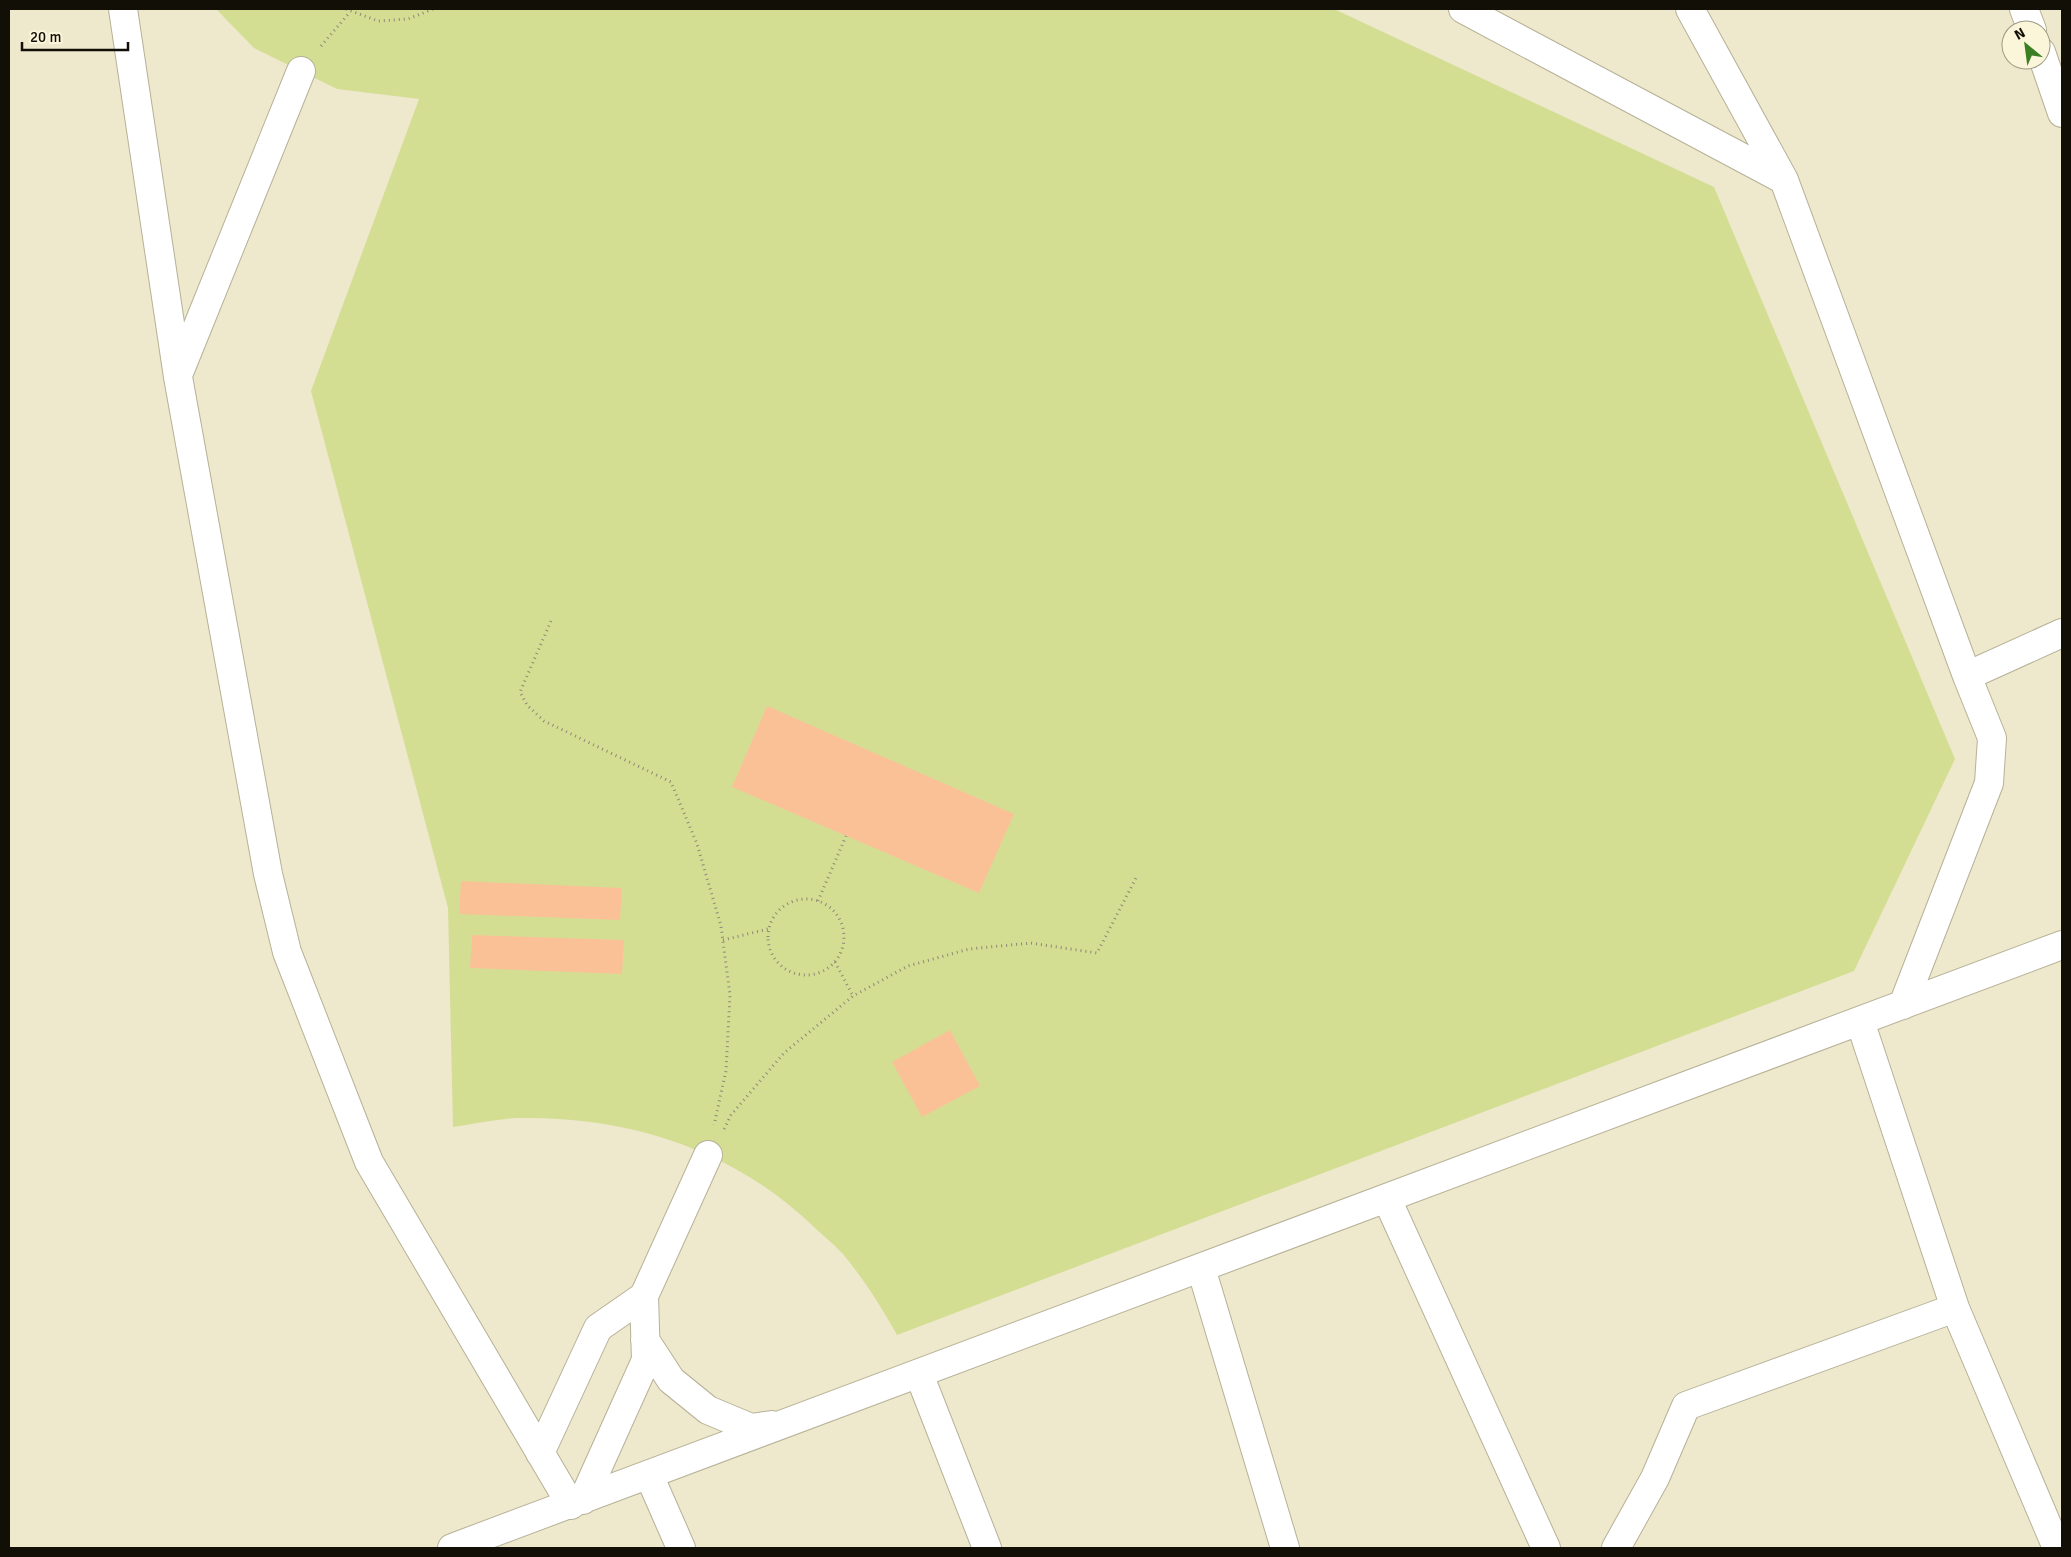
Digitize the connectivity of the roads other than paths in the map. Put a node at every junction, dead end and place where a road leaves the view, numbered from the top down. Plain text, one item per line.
1 (123, 9) edge
2 (1463, 9) edge
3 (1690, 9) edge
4 (2047, 70) edge
5 (301, 71) road end
6 (2062, 113) edge
7 (1784, 180) junction
8 (178, 376) junction
9 (2062, 633) edge
10 (1967, 676) junction
11 (2062, 945) edge
12 (1903, 1005) junction
13 (1860, 1021) junction
14 (708, 1155) road end
15 (1386, 1199) junction
16 (1201, 1268) junction
17 (644, 1296) junction
18 (1955, 1308) junction
19 (645, 1340) junction
20 (919, 1374) junction
21 (788, 1423) junction
22 (540, 1453) junction
23 (650, 1475) junction
24 (577, 1502) junction
25 (452, 1548) edge
26 (681, 1548) edge
27 (987, 1548) edge
28 (1285, 1548) edge
29 (1546, 1548) edge
30 (1616, 1548) edge
31 (2057, 1548) edge

1 - 8 street
2 - 7 street
3 - 7 street
4 - 6 street
5 - 8 street
7 - 10 street
8 - 22 street
9 - 10 street
10 - 12 street
11 - 12 street
12 - 13 street
13 - 15 street
13 - 18 street
14 - 17 street
15 - 16 street
15 - 29 street
16 - 20 street
16 - 28 street
17 - 19 street
17 - 22 street
18 - 30 street
18 - 31 street
19 - 21 street
19 - 24 street
20 - 21 street
20 - 27 street
21 - 23 street
22 - 24 street
23 - 24 street
23 - 26 street
24 - 25 street

